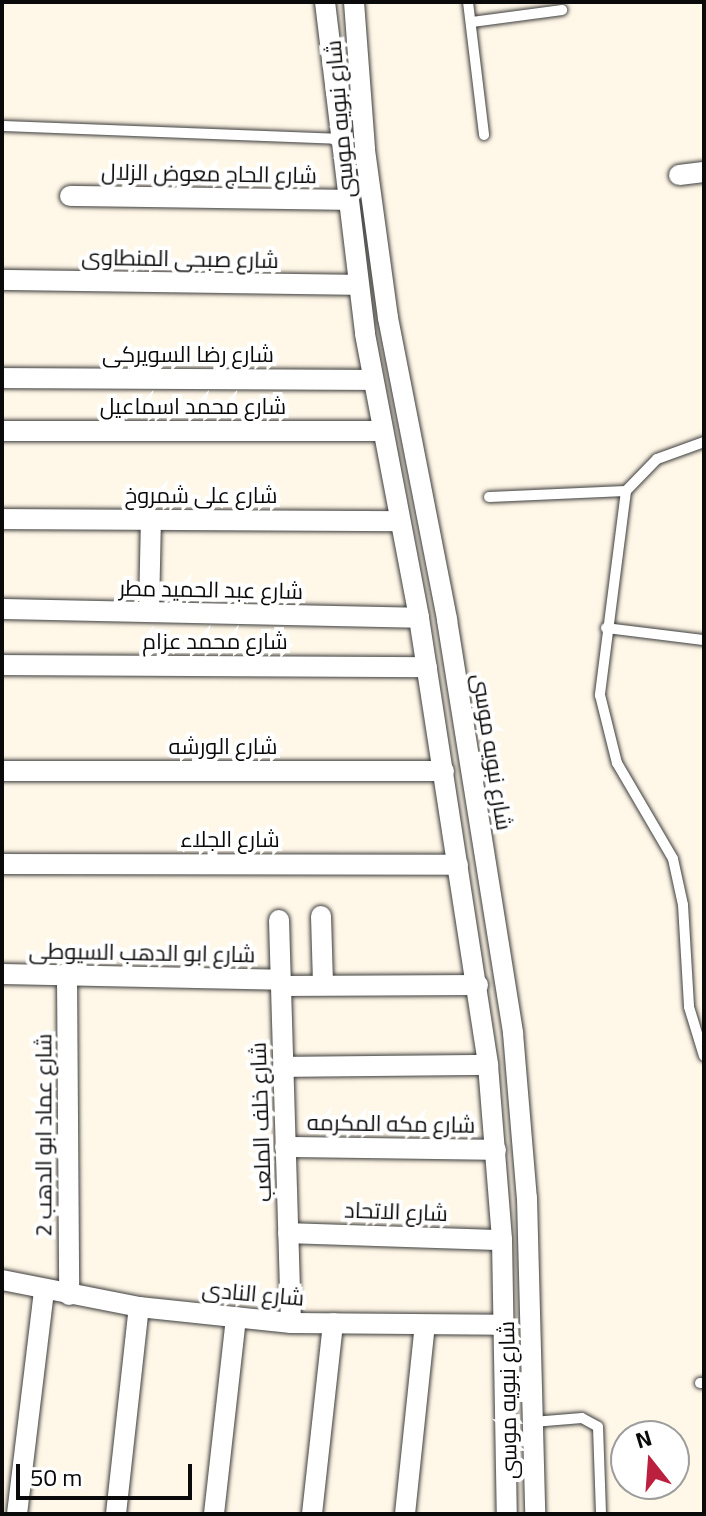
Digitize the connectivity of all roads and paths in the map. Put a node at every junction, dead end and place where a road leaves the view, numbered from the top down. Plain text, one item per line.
1 (325, 2) edge
2 (354, 2) edge
3 (468, 2) edge
4 (562, 10) dead end
5 (472, 22) junction
6 (2, 126) edge
7 (484, 135) dead end
8 (338, 139) junction
9 (704, 172) edge
10 (679, 175) dead end
11 (70, 196) dead end
12 (346, 200) junction
13 (2, 280) edge
14 (358, 285) junction
15 (2, 378) edge
16 (373, 380) junction
17 (2, 431) edge
18 (383, 431) junction
19 (704, 442) edge
20 (626, 491) junction
21 (489, 497) dead end
22 (2, 519) edge
23 (151, 519) junction
24 (400, 521) junction
25 (2, 609) edge
26 (149, 612) junction
27 (419, 618) junction
28 (606, 628) junction
29 (704, 640) edge
30 (2, 665) edge
31 (427, 667) junction
32 (2, 771) edge
33 (444, 771) junction
34 (2, 864) edge
35 (458, 865) junction
36 (321, 916) dead end
37 (279, 920) dead end
38 (2, 974) edge
39 (67, 975) junction
40 (281, 983) junction
41 (323, 985) junction
42 (478, 985) junction
43 (704, 1056) edge
44 (488, 1065) junction
45 (283, 1067) junction
46 (285, 1147) junction
47 (496, 1150) junction
48 (288, 1233) junction
49 (502, 1240) junction
50 (2, 1280) edge
51 (44, 1290) junction
52 (69, 1295) junction
53 (139, 1307) junction
54 (236, 1317) junction
55 (291, 1323) junction
56 (333, 1323) junction
57 (425, 1325) junction
58 (504, 1325) junction
59 (533, 1422) junction
60 (17, 1514) edge
61 (116, 1514) edge
62 (214, 1514) edge
63 (312, 1514) edge
64 (405, 1514) edge
65 (507, 1514) edge
66 (535, 1514) edge
67 (601, 1514) edge

1 - 8 street, شارع نبويه موسى
2 - 59 street, شارع نبويه موسى
3 - 5 lane
4 - 5 lane
5 - 7 lane
6 - 8 lane
8 - 12 street, شارع نبويه موسى
9 - 10 street
11 - 12 street, شارع الحاج معوض الزلال
12 - 14 street, شارع نبويه موسى
13 - 14 street, شارع صبحى المنطاوى
14 - 16 street, شارع نبويه موسى
15 - 16 street, شارع رضا السويركى
16 - 18 street, شارع نبويه موسى
17 - 18 street, شارع محمد اسماعيل
18 - 24 street, شارع نبويه موسى
19 - 20 lane
20 - 21 lane
20 - 28 lane
22 - 23 street, شارع على شمروخ
23 - 24 street, شارع على شمروخ
23 - 26 street
24 - 27 street, شارع نبويه موسى
25 - 26 street, شارع عبد الحميد مطر
26 - 27 street, شارع عبد الحميد مطر
27 - 31 street, شارع نبويه موسى
28 - 29 lane
28 - 43 lane
30 - 31 street, شارع محمد عزام
31 - 33 street, شارع نبويه موسى
32 - 33 street, شارع الورشه
33 - 35 street, شارع نبويه موسى
34 - 35 street, شارع الجلاء
35 - 42 street, شارع نبويه موسى
36 - 41 street
37 - 40 street, شارع خلف الملعب
38 - 39 street, شارع ابو الدهب السيوطى
39 - 40 street, شارع ابو الدهب السيوطى
39 - 52 street, شارع عماد ابو الدهب 2
40 - 41 street, شارع ابو الدهب السيوطى
40 - 45 street, شارع خلف الملعب
41 - 42 street, شارع ابو الدهب السيوطى
42 - 44 street, شارع نبويه موسى
44 - 45 street
44 - 47 street, شارع نبويه موسى
45 - 46 street, شارع خلف الملعب
46 - 47 street, شارع مكه المكرمه
46 - 48 street, شارع خلف الملعب
47 - 49 street, شارع نبويه موسى
48 - 49 street, شارع الاتحاد
48 - 55 street, شارع خلف الملعب
49 - 58 street, شارع نبويه موسى
50 - 51 street, شارع النادى
51 - 52 street, شارع النادى
51 - 60 street
52 - 53 street, شارع النادى
53 - 54 street, شارع النادى
53 - 61 street
54 - 55 street, شارع النادى
54 - 62 street
55 - 56 street, شارع النادى
56 - 57 street, شارع النادى
56 - 63 street
57 - 58 street, شارع النادى
57 - 64 street
58 - 65 street, شارع نبويه موسى
59 - 66 street, شارع نبويه موسى
59 - 67 lane

